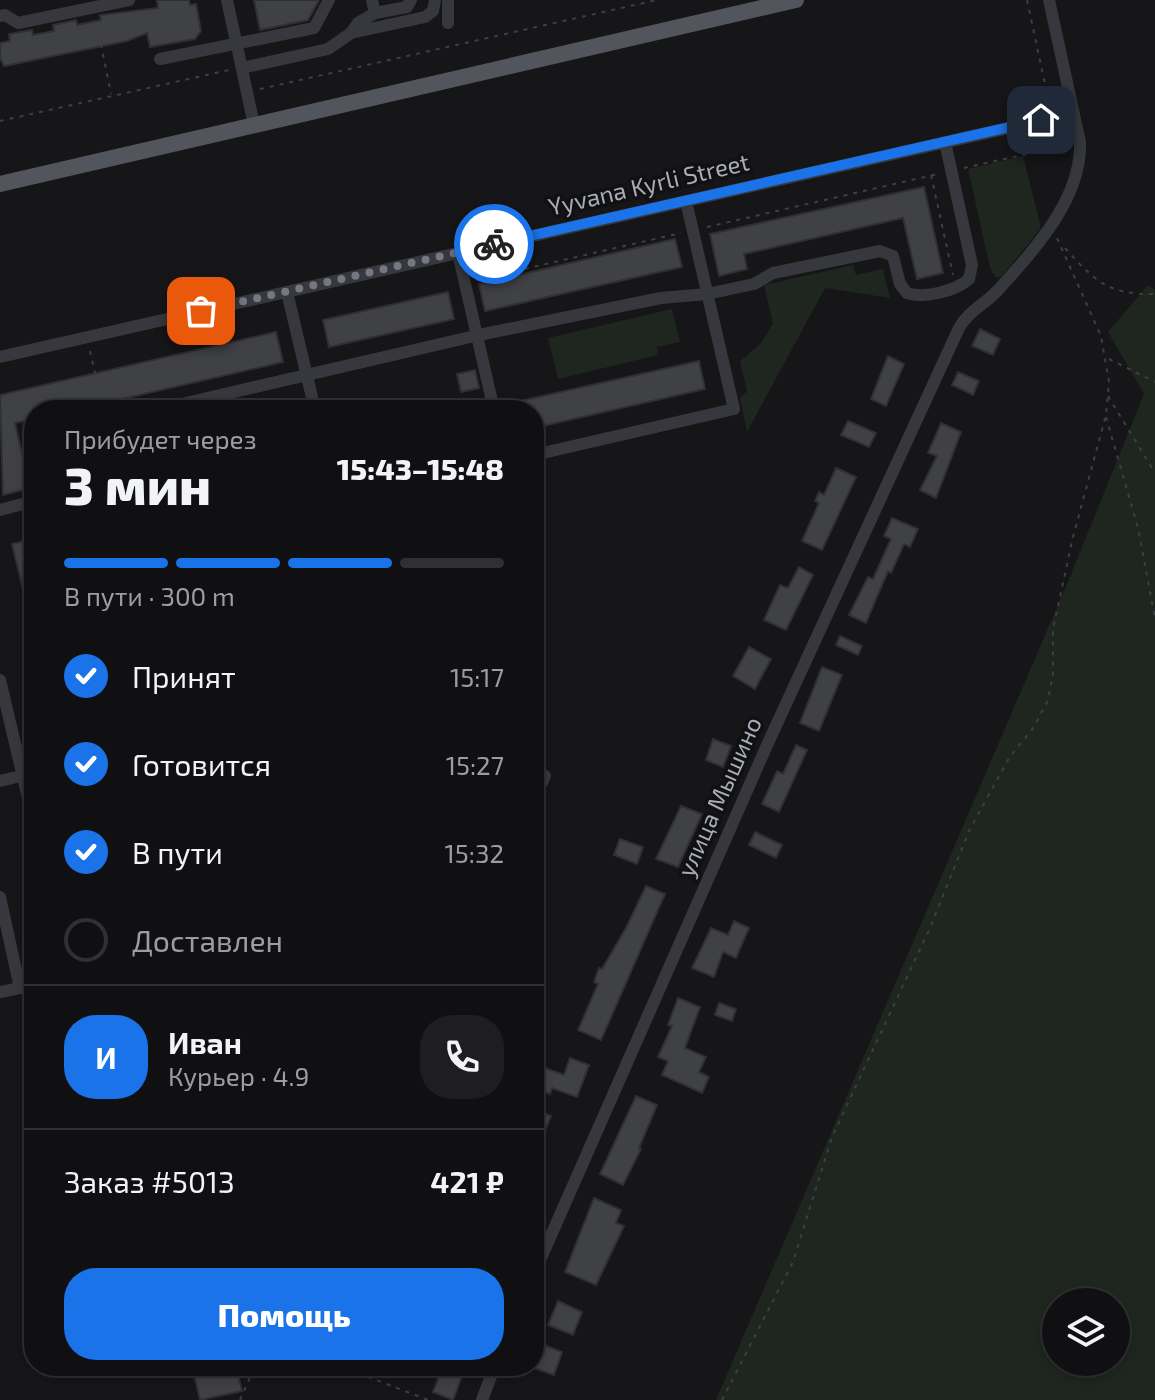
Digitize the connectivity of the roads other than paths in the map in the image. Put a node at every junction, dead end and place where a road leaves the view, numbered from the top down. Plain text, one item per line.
1 (129, 0) edge
2 (227, 0) edge
3 (329, 0) edge
4 (411, 0) edge
5 (435, 0) edge
6 (448, 0) edge
7 (796, 0) edge
8 (1049, 0) edge
9 (374, 7) edge
10 (0, 16) edge
11 (448, 23) dead end
12 (351, 33) junction
13 (237, 43) junction
14 (160, 59) dead end
15 (242, 68) junction
16 (1074, 113) junction
17 (254, 125) junction
18 (945, 142) junction
19 (0, 184) edge
20 (686, 201) junction
21 (458, 253) junction
22 (287, 292) junction
23 (707, 294) junction
24 (479, 335) junction
25 (0, 357) edge
26 (307, 375) junction
27 (199, 400) edge
28 (313, 400) edge
29 (492, 400) edge
30 (544, 453) edge
31 (24, 504) edge
32 (0, 510) edge
33 (0, 680) edge
34 (24, 761) edge
35 (24, 775) edge
36 (0, 781) edge
37 (0, 897) edge
38 (0, 992) edge
39 (544, 1251) edge
40 (491, 1376) edge
41 (482, 1400) edge

1 - 10 street
2 - 13 street
3 - 13 street
4 - 9 street
5 - 12 street
6 - 11 street
7 - 17 main road
8 - 16 street, улица Мышино
9 - 12 street
12 - 15 street
13 - 14 street
13 - 15 street
15 - 17 street
16 - 18 street, Yyvana Kyrli Street
16 - 39 street, улица Мышино
17 - 19 main road
18 - 20 street, Yyvana Kyrli Street
18 - 23 street
20 - 21 street, Yyvana Kyrli Street
20 - 23 street
21 - 22 street, Yyvana Kyrli Street
21 - 24 street
22 - 25 street, Yyvana Kyrli Street
22 - 26 street
23 - 24 street
23 - 30 street
24 - 26 street
24 - 29 street
26 - 27 street
26 - 28 street
31 - 32 street
33 - 34 street
35 - 36 street
37 - 38 street
40 - 41 street

